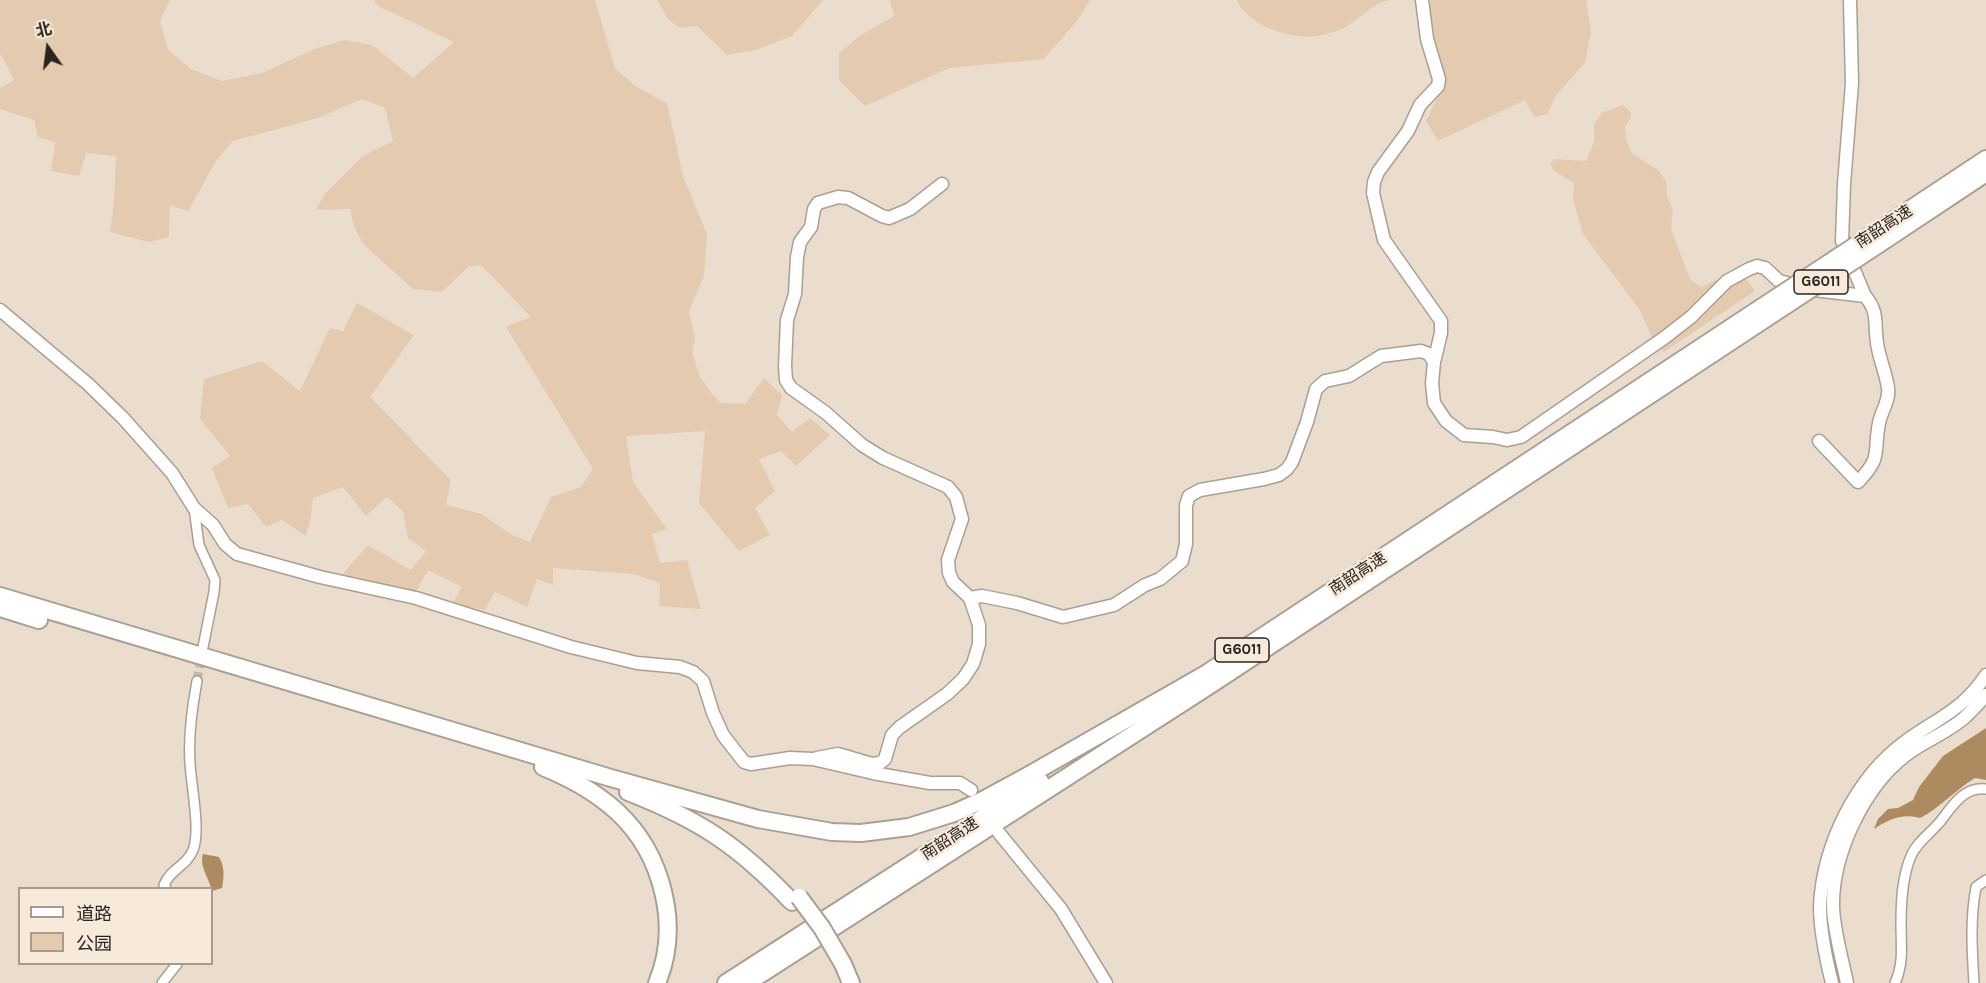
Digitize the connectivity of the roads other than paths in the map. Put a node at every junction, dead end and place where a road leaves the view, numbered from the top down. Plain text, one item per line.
1 (1422, 0) edge
2 (1850, 0) edge
3 (1986, 159) edge
4 (1986, 173) edge
5 (942, 184) dead end
6 (1875, 240) junction
7 (1865, 296) junction
8 (0, 310) edge
9 (1759, 316) junction
10 (1434, 362) junction
11 (1819, 441) dead end
12 (194, 508) junction
13 (0, 596) edge
14 (970, 598) junction
15 (0, 608) edge
16 (203, 647) tunnel mouth
17 (1204, 675) junction
18 (1986, 675) edge
19 (197, 681) tunnel mouth
20 (1986, 695) edge
21 (518, 757) junction
22 (813, 759) junction
23 (629, 783) junction
24 (1986, 789) edge
25 (971, 790) dead end
26 (999, 833) dead end
27 (959, 847) junction
28 (1986, 880) edge
29 (165, 887) edge
30 (795, 899) junction
31 (176, 965) edge
32 (839, 965) junction
33 (162, 983) edge
34 (657, 983) edge
35 (726, 983) edge
36 (747, 983) edge
37 (764, 983) edge
38 (842, 983) edge
39 (851, 983) edge
40 (1106, 983) edge
41 (1832, 983) edge
42 (1847, 983) edge
43 (1895, 983) edge
44 (1974, 983) edge

1 - 10 street
2 - 7 street
3 - 6 highway, 南韶高速 / G6011
4 - 6 highway, 南韶高速 / G6011
5 - 14 street
6 - 9 highway, 南韶高速 / G6011, bridge
7 - 10 street
7 - 11 street
8 - 12 street
9 - 17 highway, 南韶高速 / G6011
9 - 27 highway, 南韶高速 / G6011
10 - 14 street
12 - 16 street
12 - 22 street
13 - 23 highway
14 - 22 street
15 - 21 highway
17 - 23 highway
17 - 35 highway, 南韶高速 / G6011
18 - 41 street
19 - 29 street
20 - 42 street
21 - 30 highway
21 - 34 highway
22 - 25 street
23 - 30 highway
24 - 43 street
26 - 40 street
27 - 36 highway, 南韶高速 / G6011
27 - 37 highway
28 - 44 street
30 - 32 highway
31 - 33 street
32 - 38 highway
32 - 39 highway

